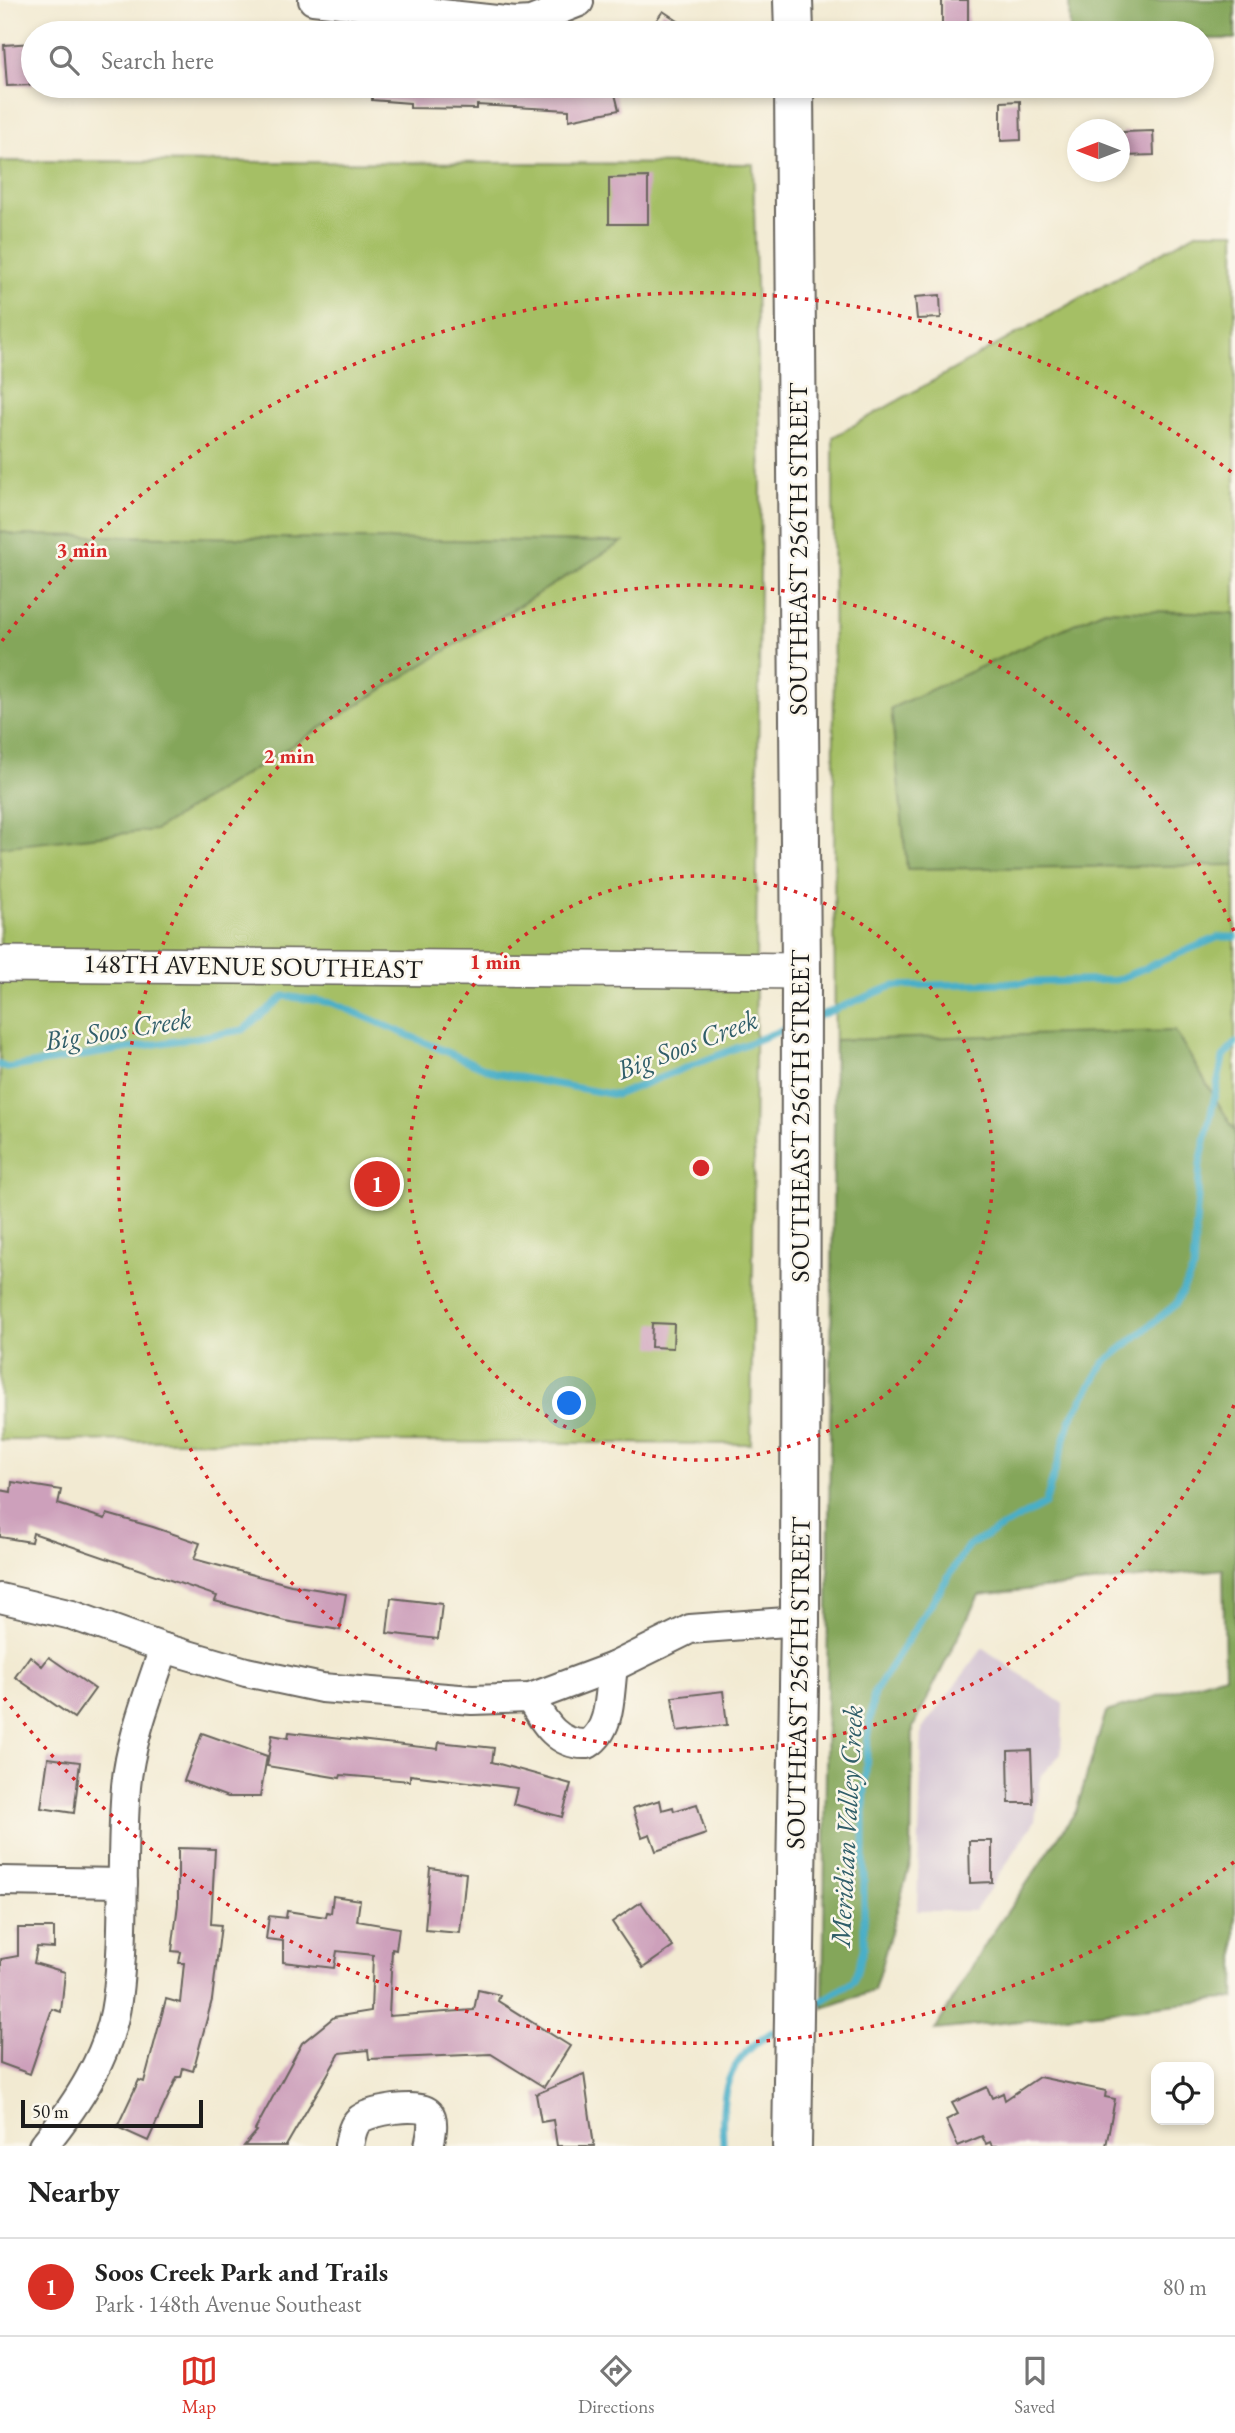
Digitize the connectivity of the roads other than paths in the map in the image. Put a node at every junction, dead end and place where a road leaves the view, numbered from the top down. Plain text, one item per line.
1 (313, 0) edge
2 (793, 0) edge
3 (579, 2) dead end
4 (505, 21) edge
5 (531, 21) edge
6 (793, 21) edge
7 (794, 98) edge
8 (0, 964) edge
9 (801, 986) junction
10 (0, 1598) edge
11 (800, 1621) junction
12 (164, 1648) junction
13 (613, 1667) junction
14 (530, 1698) junction
15 (0, 1881) edge
16 (123, 1883) junction
17 (43, 2146) edge
18 (349, 2146) edge
19 (429, 2146) edge
20 (792, 2146) edge

1 - 4 street
2 - 6 main road
3 - 5 street
7 - 9 main road, SOUTHEAST 256TH STREET
8 - 9 street, 148TH AVENUE SOUTHEAST
9 - 11 main road, SOUTHEAST 256TH STREET
10 - 12 street
11 - 13 street
11 - 20 main road, SOUTHEAST 256TH STREET
12 - 14 street
12 - 16 street
13 - 14 street
13 - 14 street
15 - 16 street
16 - 17 street
18 - 19 street

